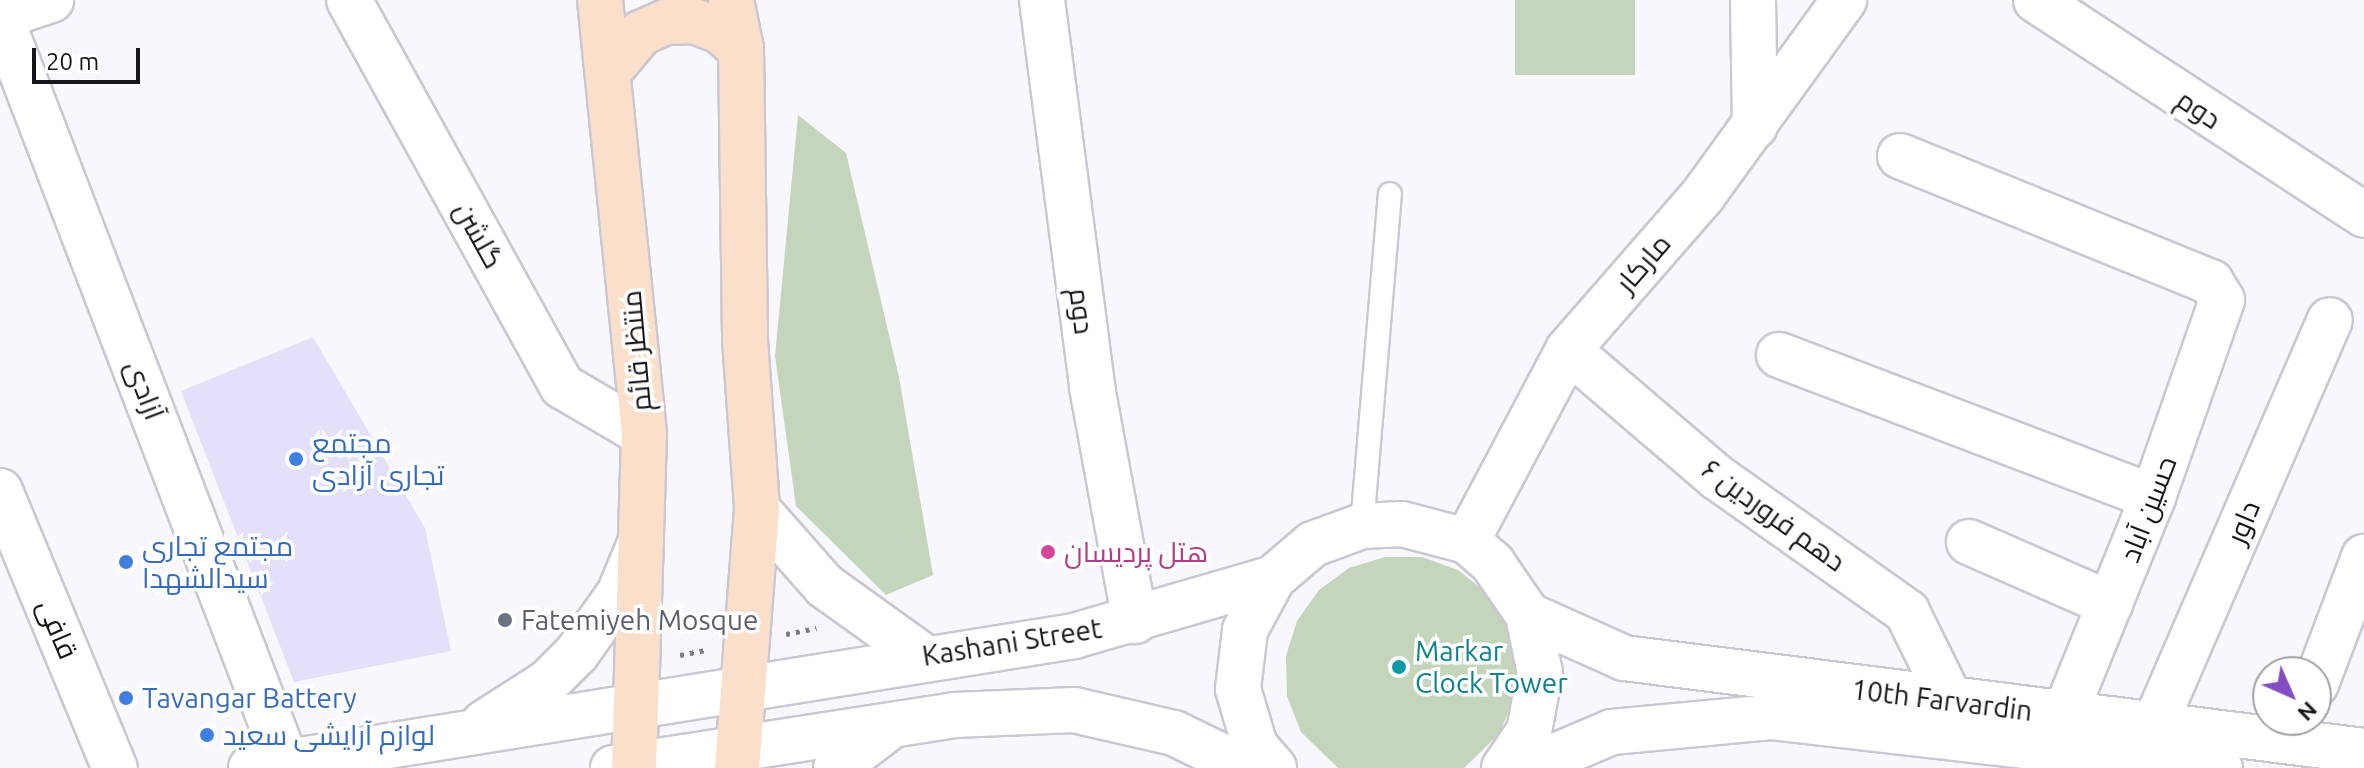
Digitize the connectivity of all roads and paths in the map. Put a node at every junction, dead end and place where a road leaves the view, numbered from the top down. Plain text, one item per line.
1 (51, 0) edge
2 (349, 0) edge
3 (600, 0) edge
4 (731, 0) edge
5 (1042, 0) edge
6 (1753, 0) edge
7 (1844, 0) edge
8 (2036, 0) edge
9 (0, 17) edge
10 (741, 49) junction
11 (609, 71) junction
12 (1755, 126) junction
13 (1900, 156) dead end
14 (1390, 194) dead end
15 (2364, 215) edge
16 (2330, 320) dead end
17 (1568, 350) junction
18 (1779, 355) dead end
19 (644, 434) junction
20 (0, 491) edge
21 (2153, 497) junction
22 (757, 509) junction
23 (1362, 526) junction
24 (646, 527) junction
25 (1467, 541) junction
26 (1969, 542) dead end
27 (2364, 557) edge
28 (1273, 578) junction
29 (2110, 604) junction
30 (1528, 615) junction
31 (1135, 621) junction
32 (2327, 656) edge
33 (924, 657) junction
34 (748, 690) junction
35 (1951, 701) junction
36 (636, 703) junction
37 (2065, 714) junction
38 (894, 724) junction
39 (2155, 724) junction
40 (2252, 729) edge
41 (2314, 736) edge
42 (442, 740) junction
43 (2364, 751) edge
44 (739, 757) edge
45 (269, 766) edge
46 (627, 767) edge
47 (115, 768) edge
48 (836, 768) edge
49 (1246, 768) edge
50 (1274, 768) edge
51 (1504, 768) edge
52 (1527, 768) edge
53 (2214, 768) edge
54 (2220, 768) edge

1 - 9 street
2 - 19 street, گلشن
3 - 11 main road, منتظر قائم
4 - 10 main road
5 - 31 street, دوم
6 - 12 street
7 - 12 street, مارکار
8 - 15 street, دوم
9 - 45 street, آزادی
10 - 11 main road
10 - 22 main road
11 - 19 main road, منتظر قائم
12 - 17 street, مارکار
13 - 21 street, حسین آباد
14 - 23 lane
16 - 39 street, داور
17 - 25 street, مارکار
17 - 35 street, دهم فروردین ۶
18 - 21 street
19 - 24 main road, منتظر قائم
20 - 47 street, قافی
21 - 29 street, حسین آباد
22 - 33 street
22 - 34 main road
23 - 25 street
23 - 28 street
24 - 36 main road, منتظر قائم
24 - 42 street
25 - 30 street
26 - 29 street
27 - 32 street
28 - 31 street, Kashani Street
28 - 50 street
29 - 37 street, حسین آباد
30 - 35 street, 10th Farvardin
30 - 51 street
31 - 33 street, Kashani Street
33 - 34 street, Kashani Street
34 - 36 street, Kashani Street
34 - 44 main road
35 - 37 street, 10th Farvardin
36 - 42 street
36 - 46 main road, منتظر قائم
37 - 39 street, 10th Farvardin
38 - 44 street
38 - 48 street
38 - 49 street
39 - 40 street, 10th Farvardin
41 - 43 street, 10th Farvardin
42 - 45 street
44 - 46 street
52 - 53 street, 10th Farvardin
53 - 54 street, 10th Farvardin

